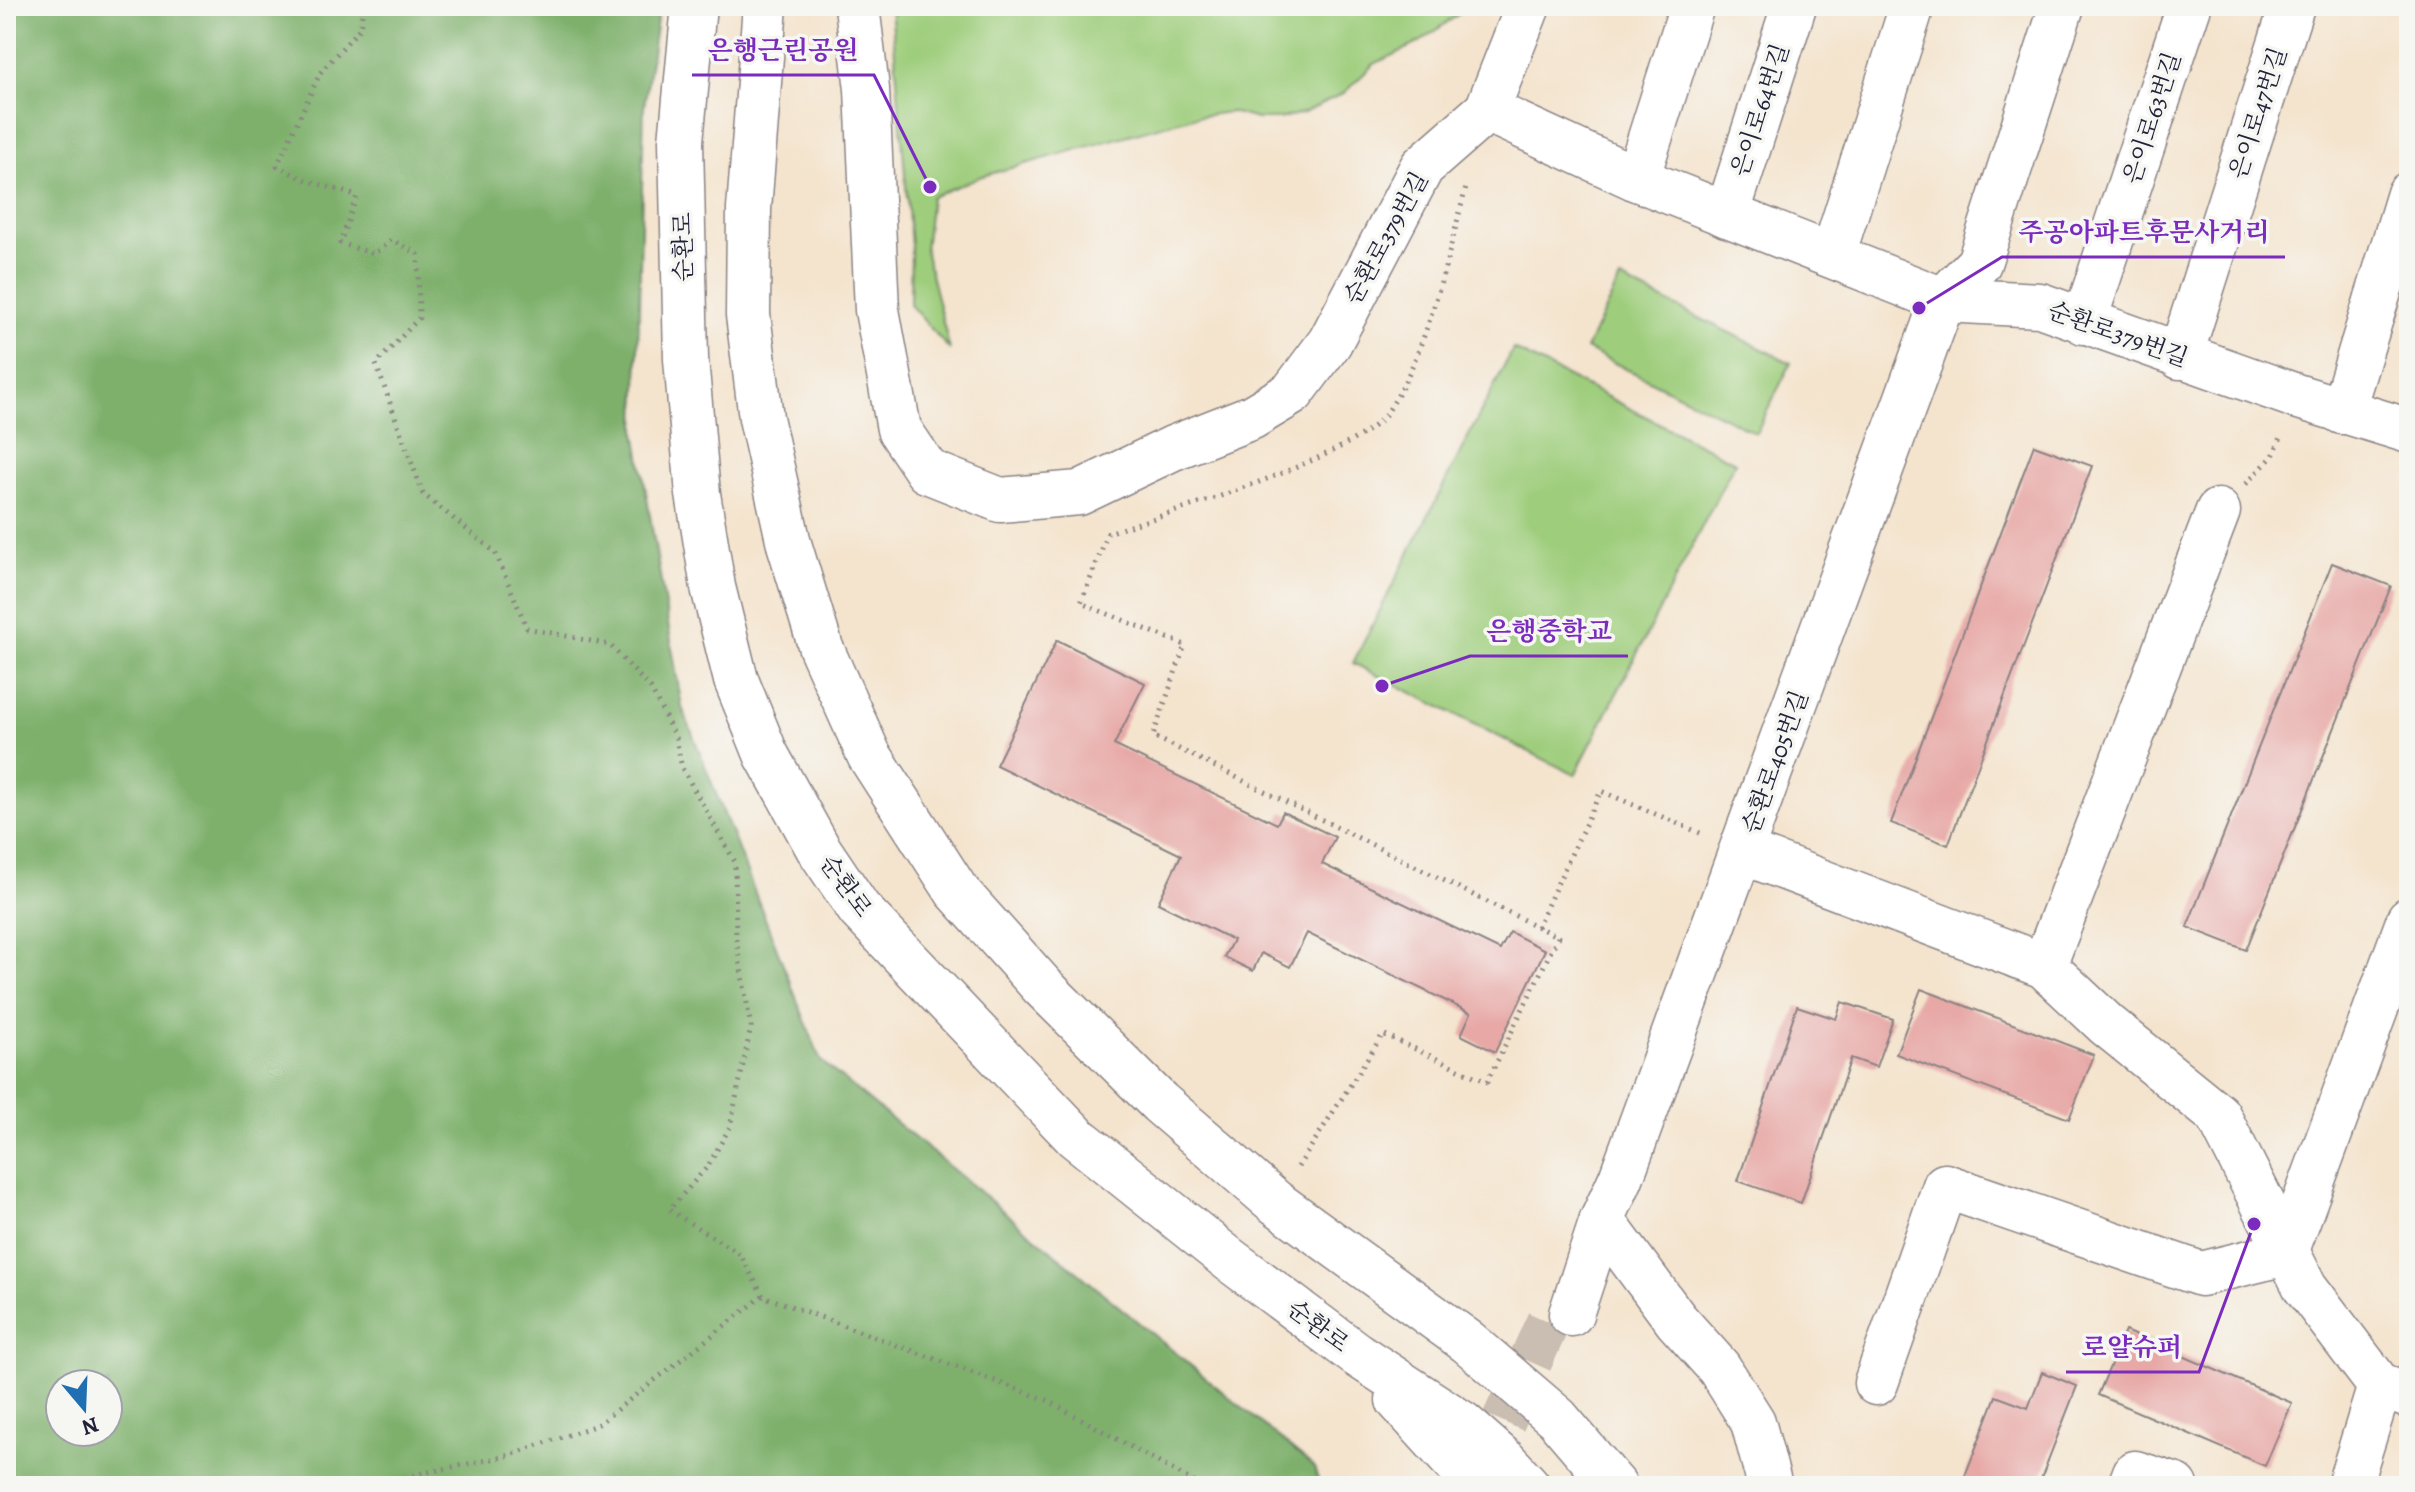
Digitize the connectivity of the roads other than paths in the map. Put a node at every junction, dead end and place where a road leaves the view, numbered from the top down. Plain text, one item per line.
1 (694, 6) edge
2 (765, 6) edge
3 (857, 6) edge
4 (1528, 6) edge
5 (1692, 6) edge
6 (1794, 6) edge
7 (1912, 6) edge
8 (2062, 6) edge
9 (2189, 6) edge
10 (2292, 6) edge
11 (1487, 110) junction
12 (1637, 179) junction
13 (2409, 194) edge
14 (1727, 215) junction
15 (1833, 255) junction
16 (1943, 300) junction
17 (2084, 322) junction
18 (2180, 357) junction
19 (2342, 412) junction
20 (2409, 431) edge
21 (2218, 511) dead end
22 (1743, 852) junction
23 (2409, 919) edge
24 (2044, 966) junction
25 (1602, 1220) junction
26 (2286, 1253) junction
27 (1564, 1308) tunnel mouth
28 (1356, 1354) junction
29 (1876, 1383) dead end
30 (2395, 1391) edge
31 (1476, 1486) edge
32 (1528, 1486) edge
33 (1615, 1486) edge
34 (1770, 1486) edge
35 (2130, 1486) edge
36 (2176, 1486) edge
37 (2349, 1486) edge

1 - 28 street, 순환로
2 - 33 street
3 - 11 street, 순환로379번길
4 - 11 street
5 - 12 street
6 - 14 street, 은이로64번길
7 - 15 street
8 - 16 street
9 - 17 street, 은이로63번길
10 - 18 street, 은이로47번길
11 - 12 street, 순환로379번길
12 - 14 street, 순환로379번길
13 - 19 street
14 - 15 street, 순환로379번길
15 - 16 street, 순환로379번길
16 - 17 street, 순환로379번길
16 - 22 street, 순환로405번길
17 - 18 street, 순환로379번길
18 - 19 street, 순환로379번길
19 - 20 street, 순환로379번길
21 - 24 street
22 - 24 street
22 - 25 street, 순환로405번길
23 - 26 street
24 - 26 street
25 - 27 street, 순환로405번길
25 - 34 street
26 - 29 street
26 - 30 street
28 - 31 street
28 - 32 street, 순환로
30 - 37 street
35 - 36 street

